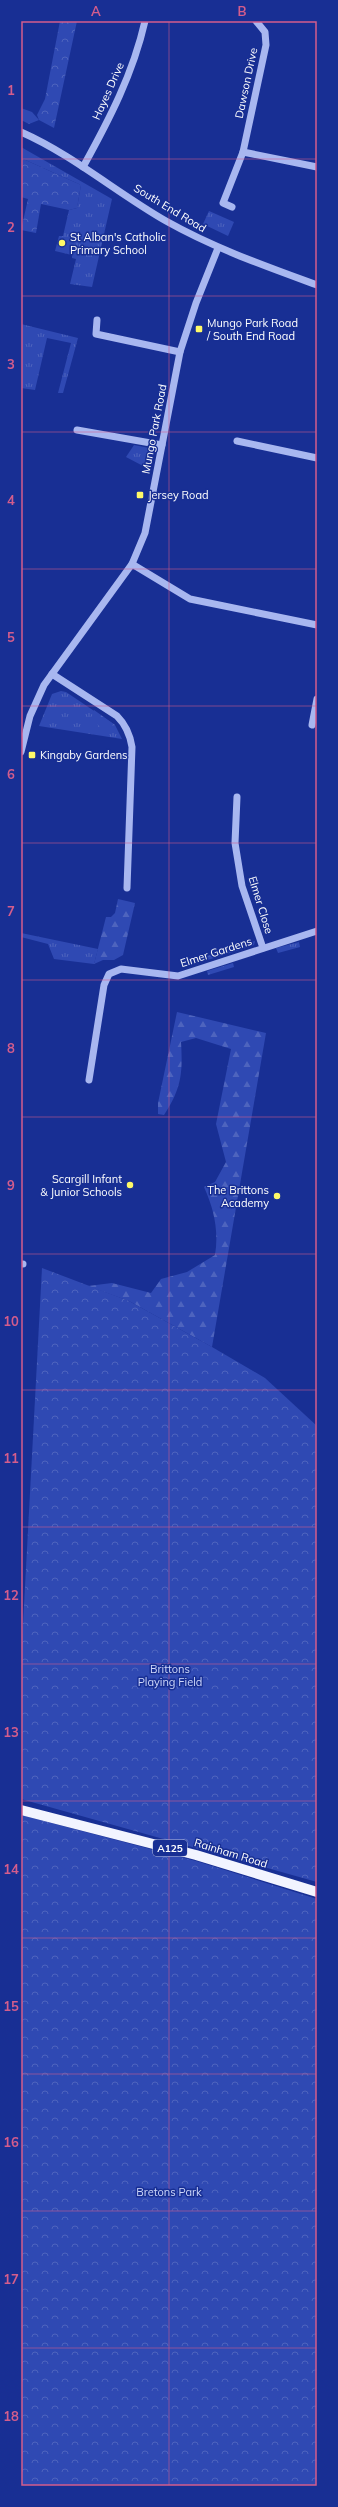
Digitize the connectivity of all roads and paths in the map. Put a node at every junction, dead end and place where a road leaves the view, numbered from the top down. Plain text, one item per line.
1 (145, 21) edge
2 (256, 21) edge
3 (21, 132) edge
4 (243, 152) junction
5 (83, 167) junction
6 (317, 167) edge
7 (232, 207) dead end
8 (218, 248) junction
9 (317, 285) edge
10 (98, 320) dead end
11 (180, 352) junction
12 (77, 430) dead end
13 (236, 441) dead end
14 (162, 445) junction
15 (317, 458) edge
16 (132, 564) junction
17 (317, 624) edge
18 (52, 674) junction
19 (317, 699) edge
20 (312, 724) dead end
21 (21, 752) edge
22 (237, 797) dead end
23 (127, 888) dead end
24 (317, 931) edge
25 (263, 948) junction
26 (89, 1080) dead end
27 (21, 1810) edge
28 (317, 1892) edge

1 - 5 street, Hayes Drive
2 - 4 street, Dawson Drive
3 - 5 street, South End Road
4 - 6 street
4 - 7 street, Dawson Drive
5 - 8 street, South End Road
8 - 9 street, South End Road
8 - 11 street, Mungo Park Road
10 - 11 street
11 - 14 street, Mungo Park Road
12 - 14 street
13 - 15 street
14 - 16 street, Mungo Park Road
16 - 17 street
16 - 18 street, Mungo Park Road
18 - 21 street, Mungo Park Road
18 - 23 street
19 - 20 street
22 - 25 street, Elmer Close
24 - 25 street, Elmer Gardens
25 - 26 street, Elmer Gardens
27 - 28 main road, Rainham Road / A125

